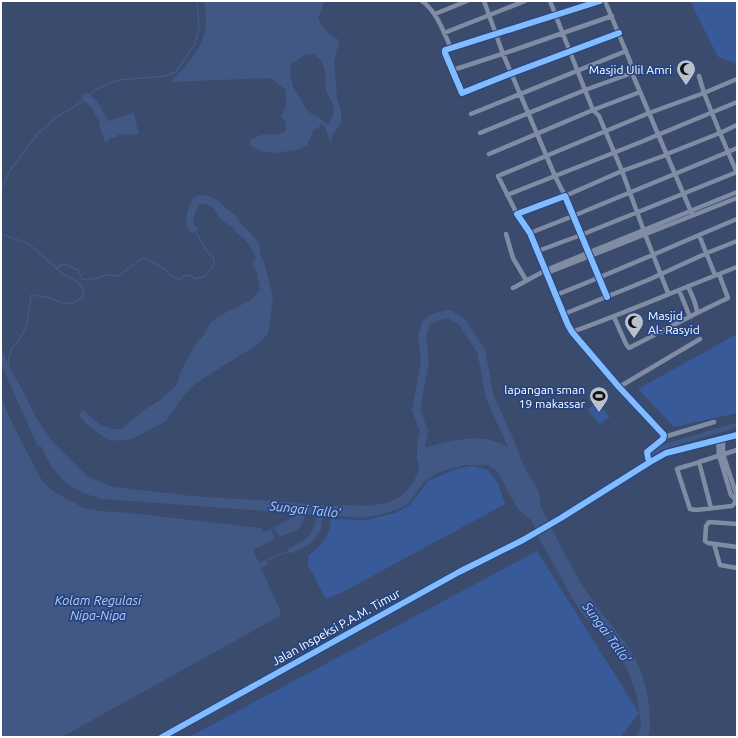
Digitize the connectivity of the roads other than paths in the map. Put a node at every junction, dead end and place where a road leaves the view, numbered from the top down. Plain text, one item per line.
1 (422, 1) edge
2 (467, 1) edge
3 (484, 1) edge
4 (525, 1) edge
5 (550, 1) edge
6 (600, 1) edge
7 (605, 1) edge
8 (435, 14) junction
9 (488, 14) junction
10 (555, 16) junction
11 (612, 16) junction
12 (444, 33) junction
13 (562, 34) junction
14 (619, 34) junction
15 (496, 35) junction
16 (450, 48) junction
17 (626, 51) junction
18 (569, 52) junction
19 (503, 54) junction
20 (453, 70) junction
21 (577, 71) junction
22 (511, 73) junction
23 (632, 73) junction
24 (699, 76) dead end
25 (737, 80) edge
26 (585, 90) junction
27 (640, 92) junction
28 (704, 93) junction
29 (520, 94) junction
30 (737, 102) edge
31 (593, 110) junction
32 (649, 113) junction
33 (472, 114) dead end
34 (529, 114) junction
35 (711, 114) junction
36 (737, 125) edge
37 (606, 132) junction
38 (480, 133) dead end
39 (537, 133) junction
40 (720, 133) junction
41 (658, 135) junction
42 (737, 148) edge
43 (728, 152) junction
44 (614, 153) junction
45 (489, 154) dead end
46 (666, 154) junction
47 (546, 155) junction
48 (622, 171) junction
49 (737, 171) edge
50 (676, 174) junction
51 (555, 176) junction
52 (630, 192) junction
53 (737, 192) edge
54 (684, 194) junction
55 (508, 195) junction
56 (565, 196) junction
57 (737, 198) edge
58 (636, 213) junction
59 (692, 213) junction
60 (517, 214) junction
61 (573, 216) junction
62 (737, 219) edge
63 (644, 232) junction
64 (530, 233) junction
65 (506, 234) dead end
66 (581, 235) junction
67 (699, 235) junction
68 (737, 241) edge
69 (538, 251) junction
70 (707, 253) junction
71 (652, 254) junction
72 (589, 255) junction
73 (737, 267) edge
74 (547, 272) junction
75 (660, 275) junction
76 (717, 275) junction
77 (599, 278) junction
78 (526, 280) junction
79 (688, 286) junction
80 (513, 288) dead end
81 (679, 290) junction
82 (668, 293) junction
83 (556, 295) junction
84 (608, 297) junction
85 (696, 313) junction
86 (564, 314) junction
87 (614, 317) junction
88 (690, 317) junction
89 (572, 332) junction
90 (700, 339) dead end
91 (619, 387) junction
92 (714, 422) dead end
93 (737, 435) edge
94 (664, 437) junction
95 (721, 439) junction
96 (737, 450) edge
97 (721, 454) junction
98 (650, 462) junction
99 (699, 462) junction
100 (735, 495) edge
101 (711, 508) junction
102 (737, 524) edge
103 (714, 544) junction
104 (737, 547) edge
105 (737, 568) edge
106 (162, 737) edge

1 - 8 street
2 - 8 street
3 - 9 street
4 - 9 street
5 - 10 street
6 - 10 street
7 - 11 street
8 - 12 street
9 - 12 street
9 - 15 street
10 - 13 street
10 - 15 street
11 - 13 street
11 - 14 street
12 - 16 street
13 - 18 street
13 - 19 street
14 - 17 street
14 - 18 street
15 - 16 street
15 - 19 street
16 - 20 street
17 - 21 street
17 - 23 street
18 - 21 street
18 - 22 street
19 - 20 street
19 - 22 street
20 - 22 street
21 - 26 street
21 - 29 street
22 - 29 street
23 - 26 street
23 - 27 street
24 - 28 street
25 - 28 street
26 - 31 street
26 - 34 street
27 - 31 street
27 - 32 street
28 - 32 street
28 - 35 street
29 - 33 street
29 - 34 street
30 - 35 street
31 - 37 street
31 - 39 street
32 - 37 street
32 - 41 street
34 - 38 street
34 - 39 street
35 - 40 street
35 - 41 street
36 - 40 street
37 - 44 street
37 - 47 street
39 - 45 street
39 - 47 street
40 - 43 street
40 - 46 street
41 - 44 street
41 - 46 street
42 - 43 street
43 - 49 street
43 - 50 street
44 - 48 street
44 - 51 street
46 - 48 street
46 - 50 street
47 - 51 street
47 - 55 street
48 - 52 street
48 - 56 street
49 - 54 street
50 - 52 street
50 - 54 street
51 - 55 street
51 - 56 street
52 - 58 street
52 - 61 street
53 - 59 street
54 - 58 street
54 - 59 street
55 - 60 street
56 - 60 street
56 - 61 street
57 - 59 street
58 - 63 street
58 - 66 street
59 - 63 street
60 - 64 street
61 - 64 street
61 - 66 street
62 - 67 street
63 - 71 street
63 - 72 street
64 - 69 street
65 - 78 street
66 - 69 street
66 - 72 street
67 - 70 street
67 - 71 street
68 - 70 street
69 - 74 street
70 - 75 street
70 - 76 street
71 - 75 street
71 - 77 street
72 - 74 street
72 - 77 street
73 - 76 street
74 - 78 street
74 - 83 street
75 - 82 street
75 - 84 street
76 - 79 street
76 - 85 street
77 - 83 street
77 - 84 street
78 - 80 street
79 - 81 street
79 - 85 street
81 - 82 street
81 - 88 street
82 - 87 street
83 - 86 street
84 - 86 street
85 - 88 street
86 - 89 street
87 - 88 street
87 - 89 street
89 - 91 street
90 - 91 street
91 - 94 street
92 - 94 street
93 - 95 street, Jalan Inspeksi P.A.M. Timur
94 - 98 street
95 - 97 street
95 - 98 street, Jalan Inspeksi P.A.M. Timur
96 - 97 street
97 - 99 street
97 - 100 street
98 - 106 street, Jalan Inspeksi P.A.M. Timur
99 - 101 street
99 - 101 street
100 - 101 street
102 - 103 street
103 - 104 street
103 - 105 street

